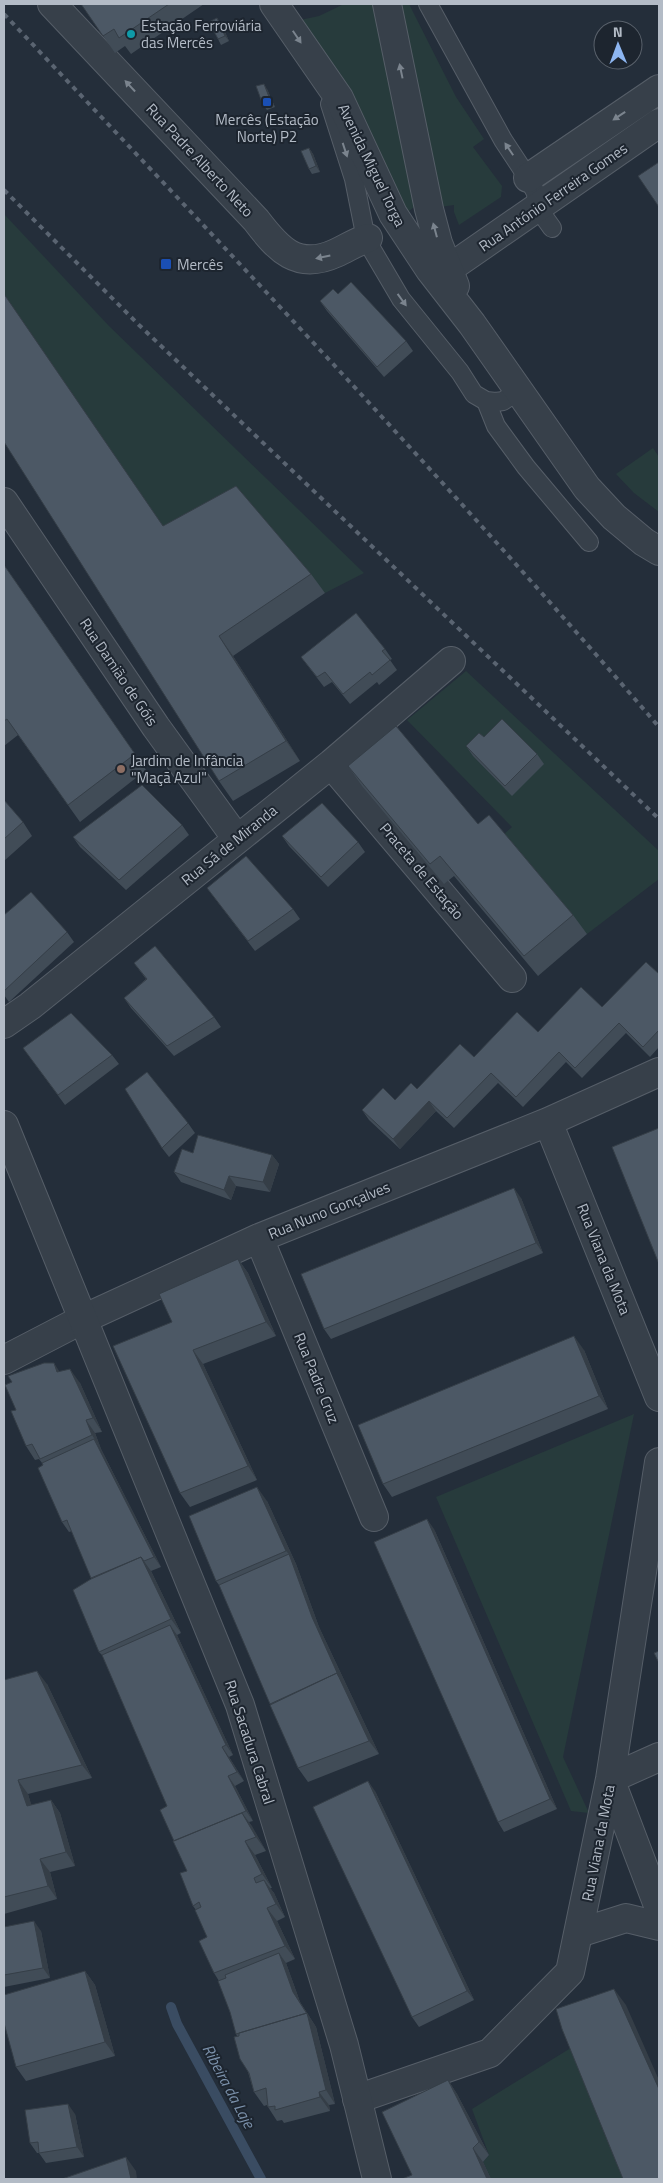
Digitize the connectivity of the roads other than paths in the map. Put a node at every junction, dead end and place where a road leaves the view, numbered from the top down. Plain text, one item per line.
1 (52, 4) edge
2 (274, 4) edge
3 (387, 4) edge
4 (428, 4) edge
5 (319, 70) junction
6 (659, 89) edge
7 (659, 123) edge
8 (528, 178) junction
9 (544, 218) junction
10 (368, 238) junction
11 (447, 270) junction
12 (472, 324) junction
13 (518, 391) junction
14 (486, 401) junction
15 (4, 502) edge
16 (589, 542) dead end
17 (659, 551) edge
18 (451, 662) dead end
19 (332, 764) junction
20 (236, 839) junction
21 (512, 978) dead end
22 (4, 1024) edge
23 (659, 1072) edge
24 (548, 1122) junction
25 (5, 1132) edge
26 (259, 1238) junction
27 (83, 1319) junction
28 (4, 1360) edge
29 (659, 1397) edge
30 (659, 1462) edge
31 (374, 1517) dead end
32 (659, 1757) edge
33 (610, 1779) junction
34 (659, 1908) edge
35 (659, 1926) edge
36 (579, 1934) junction
37 (357, 2099) junction
38 (377, 2179) edge

10 -> 1 street, Rua Padre Alberto Neto
2 -> 5 street, Avenida Miguel Torga
11 -> 3 street, Avenida Miguel Torga
8 -> 4 lane
5 -> 10 lane
5 - 12 street, Avenida Miguel Torga
6 -> 8 street, Rua António Ferreira Gomes
7 - 9 street, Rua António Ferreira Gomes
8 - 9 lane
9 - 11 street, Rua António Ferreira Gomes
10 -> 14 lane
11 - 12 street, Avenida Miguel Torga
12 - 13 street, Avenida Miguel Torga
13 - 14 lane
13 - 17 street, Avenida Miguel Torga
14 - 16 lane
15 - 20 street, Rua Damião de Góis
18 - 19 street, Rua Sá de Miranda
19 - 20 street, Rua Sá de Miranda
19 - 21 street, Praceta de Estação
20 - 22 street, Rua Sá de Miranda
23 - 24 street, Rua Nuno Gonçalves
24 - 26 street, Rua Nuno Gonçalves
24 - 29 street, Rua Viana da Mota
25 - 27 street, Rua Sacadura Cabral
26 - 27 street, Rua Nuno Gonçalves
26 - 31 street, Rua Padre Cruz
27 - 28 street, Rua Nuno Gonçalves
27 - 37 street, Rua Sacadura Cabral
30 - 33 street, Rua Viana da Mota
32 - 33 street
33 - 34 street
33 - 36 street, Rua Viana da Mota
35 - 36 street
36 - 37 street, Rua Viana da Mota
37 - 38 street, Rua Sacadura Cabral

